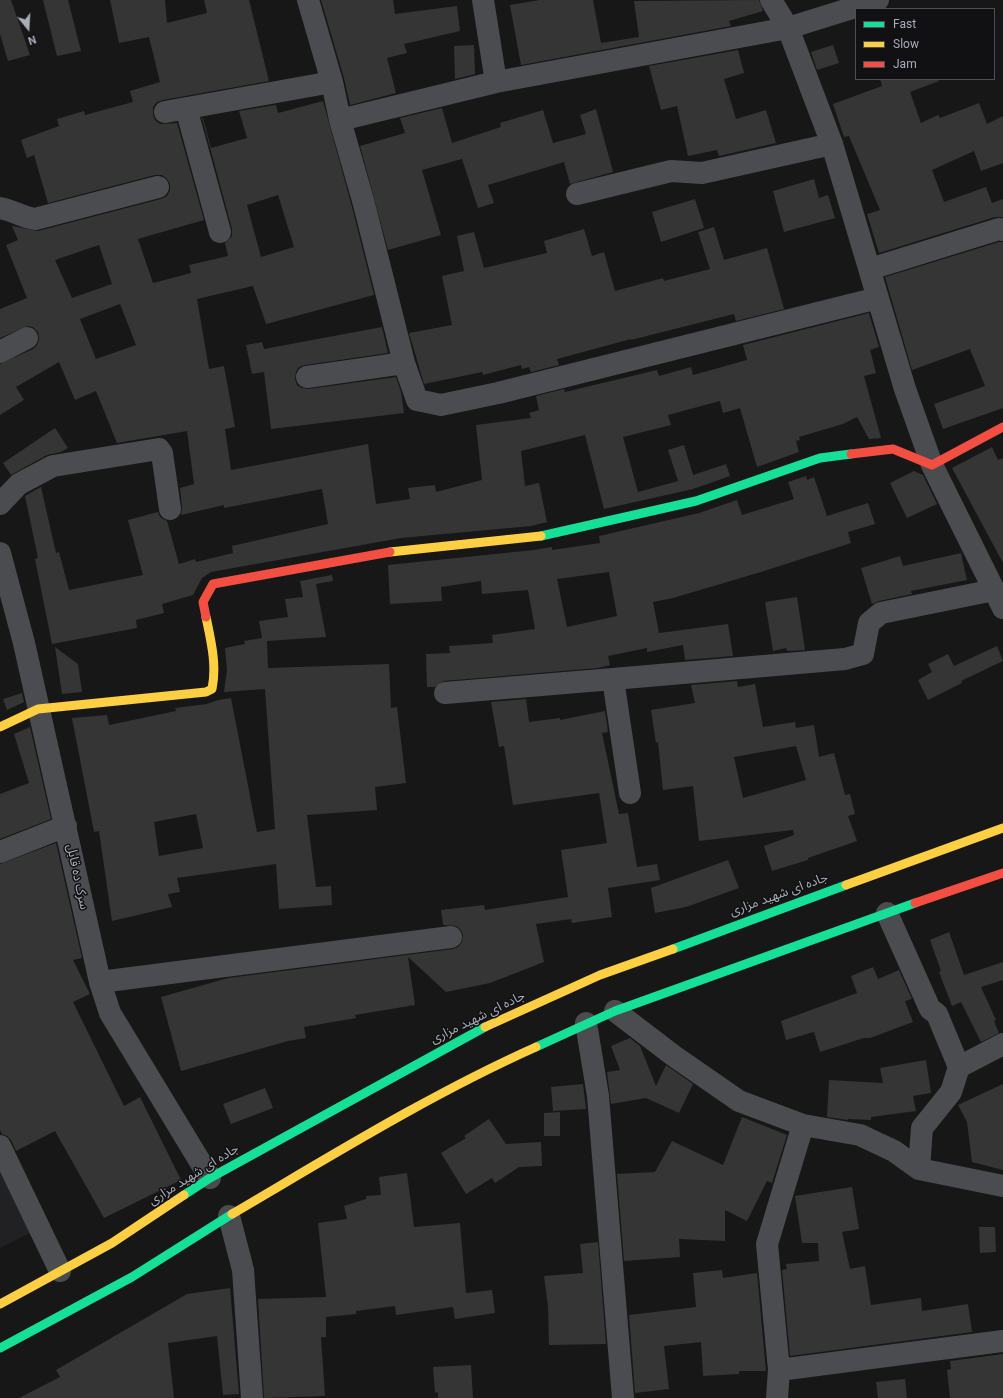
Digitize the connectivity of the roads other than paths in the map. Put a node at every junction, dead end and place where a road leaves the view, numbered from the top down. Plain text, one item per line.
1 (308, 0) edge
2 (483, 0) edge
3 (771, 0) edge
4 (878, 0) edge
5 (788, 28) junction
6 (332, 82) junction
7 (496, 82) junction
8 (186, 108) junction
9 (165, 112) dead end
10 (340, 120) junction
11 (832, 144) junction
12 (158, 187) dead end
13 (577, 194) dead end
14 (0, 208) edge
15 (1003, 230) edge
16 (220, 232) dead end
17 (870, 268) junction
18 (878, 298) junction
19 (27, 338) dead end
20 (0, 352) edge
21 (404, 362) junction
22 (307, 377) dead end
23 (1003, 427) edge
24 (932, 465) junction
25 (0, 504) edge
26 (170, 509) dead end
27 (0, 553) edge
28 (998, 599) edge
29 (614, 680) junction
30 (444, 693) dead end
31 (38, 709) junction
32 (0, 727) edge
33 (630, 793) dead end
34 (66, 826) junction
35 (1003, 828) edge
36 (0, 852) edge
37 (1003, 873) edge
38 (887, 913) junction
39 (452, 937) dead end
40 (100, 982) junction
41 (615, 1011) junction
42 (586, 1023) junction
43 (1003, 1044) edge
44 (958, 1067) junction
45 (803, 1125) junction
46 (0, 1146) edge
47 (919, 1169) junction
48 (210, 1178) junction
49 (1003, 1186) edge
50 (229, 1216) junction
51 (60, 1271) junction
52 (0, 1304) edge
53 (1003, 1341) edge
54 (0, 1348) edge
55 (779, 1370) junction
56 (252, 1398) edge
57 (623, 1398) edge
58 (777, 1398) edge

1 - 6 street
2 - 7 street
3 - 5 street
4 - 5 street
5 - 7 street
5 - 11 street
6 - 8 street
6 - 10 street
7 - 10 street
8 - 9 street
8 - 16 street
10 - 21 street
11 - 13 street
11 - 17 street
12 - 14 street
15 - 17 street
17 - 18 street
18 - 21 street
18 - 24 street
19 - 20 street
21 - 22 street
23 - 24 main road
24 - 28 street
24 - 31 main road
25 - 26 street
27 - 31 street, سرک ده قابل
28 - 29 street
29 - 30 street
29 - 33 street
31 - 32 main road
31 - 34 street, سرک ده قابل
34 - 36 street
34 - 40 street, سرک ده قابل
35 - 48 main road, جاده ای شهید مزاری
37 - 38 main road
38 - 41 main road
38 - 44 street
39 - 40 street
40 - 48 street, سرک ده قابل
41 - 42 main road
41 - 45 street
42 - 50 main road
42 - 57 street
43 - 44 street
44 - 47 street
45 - 47 street
45 - 55 street
46 - 51 street
47 - 49 street
48 - 51 main road, جاده ای شهید مزاری
50 - 54 main road
50 - 56 street
51 - 52 main road, جاده ای شهید مزاری
53 - 55 street
55 - 58 street

